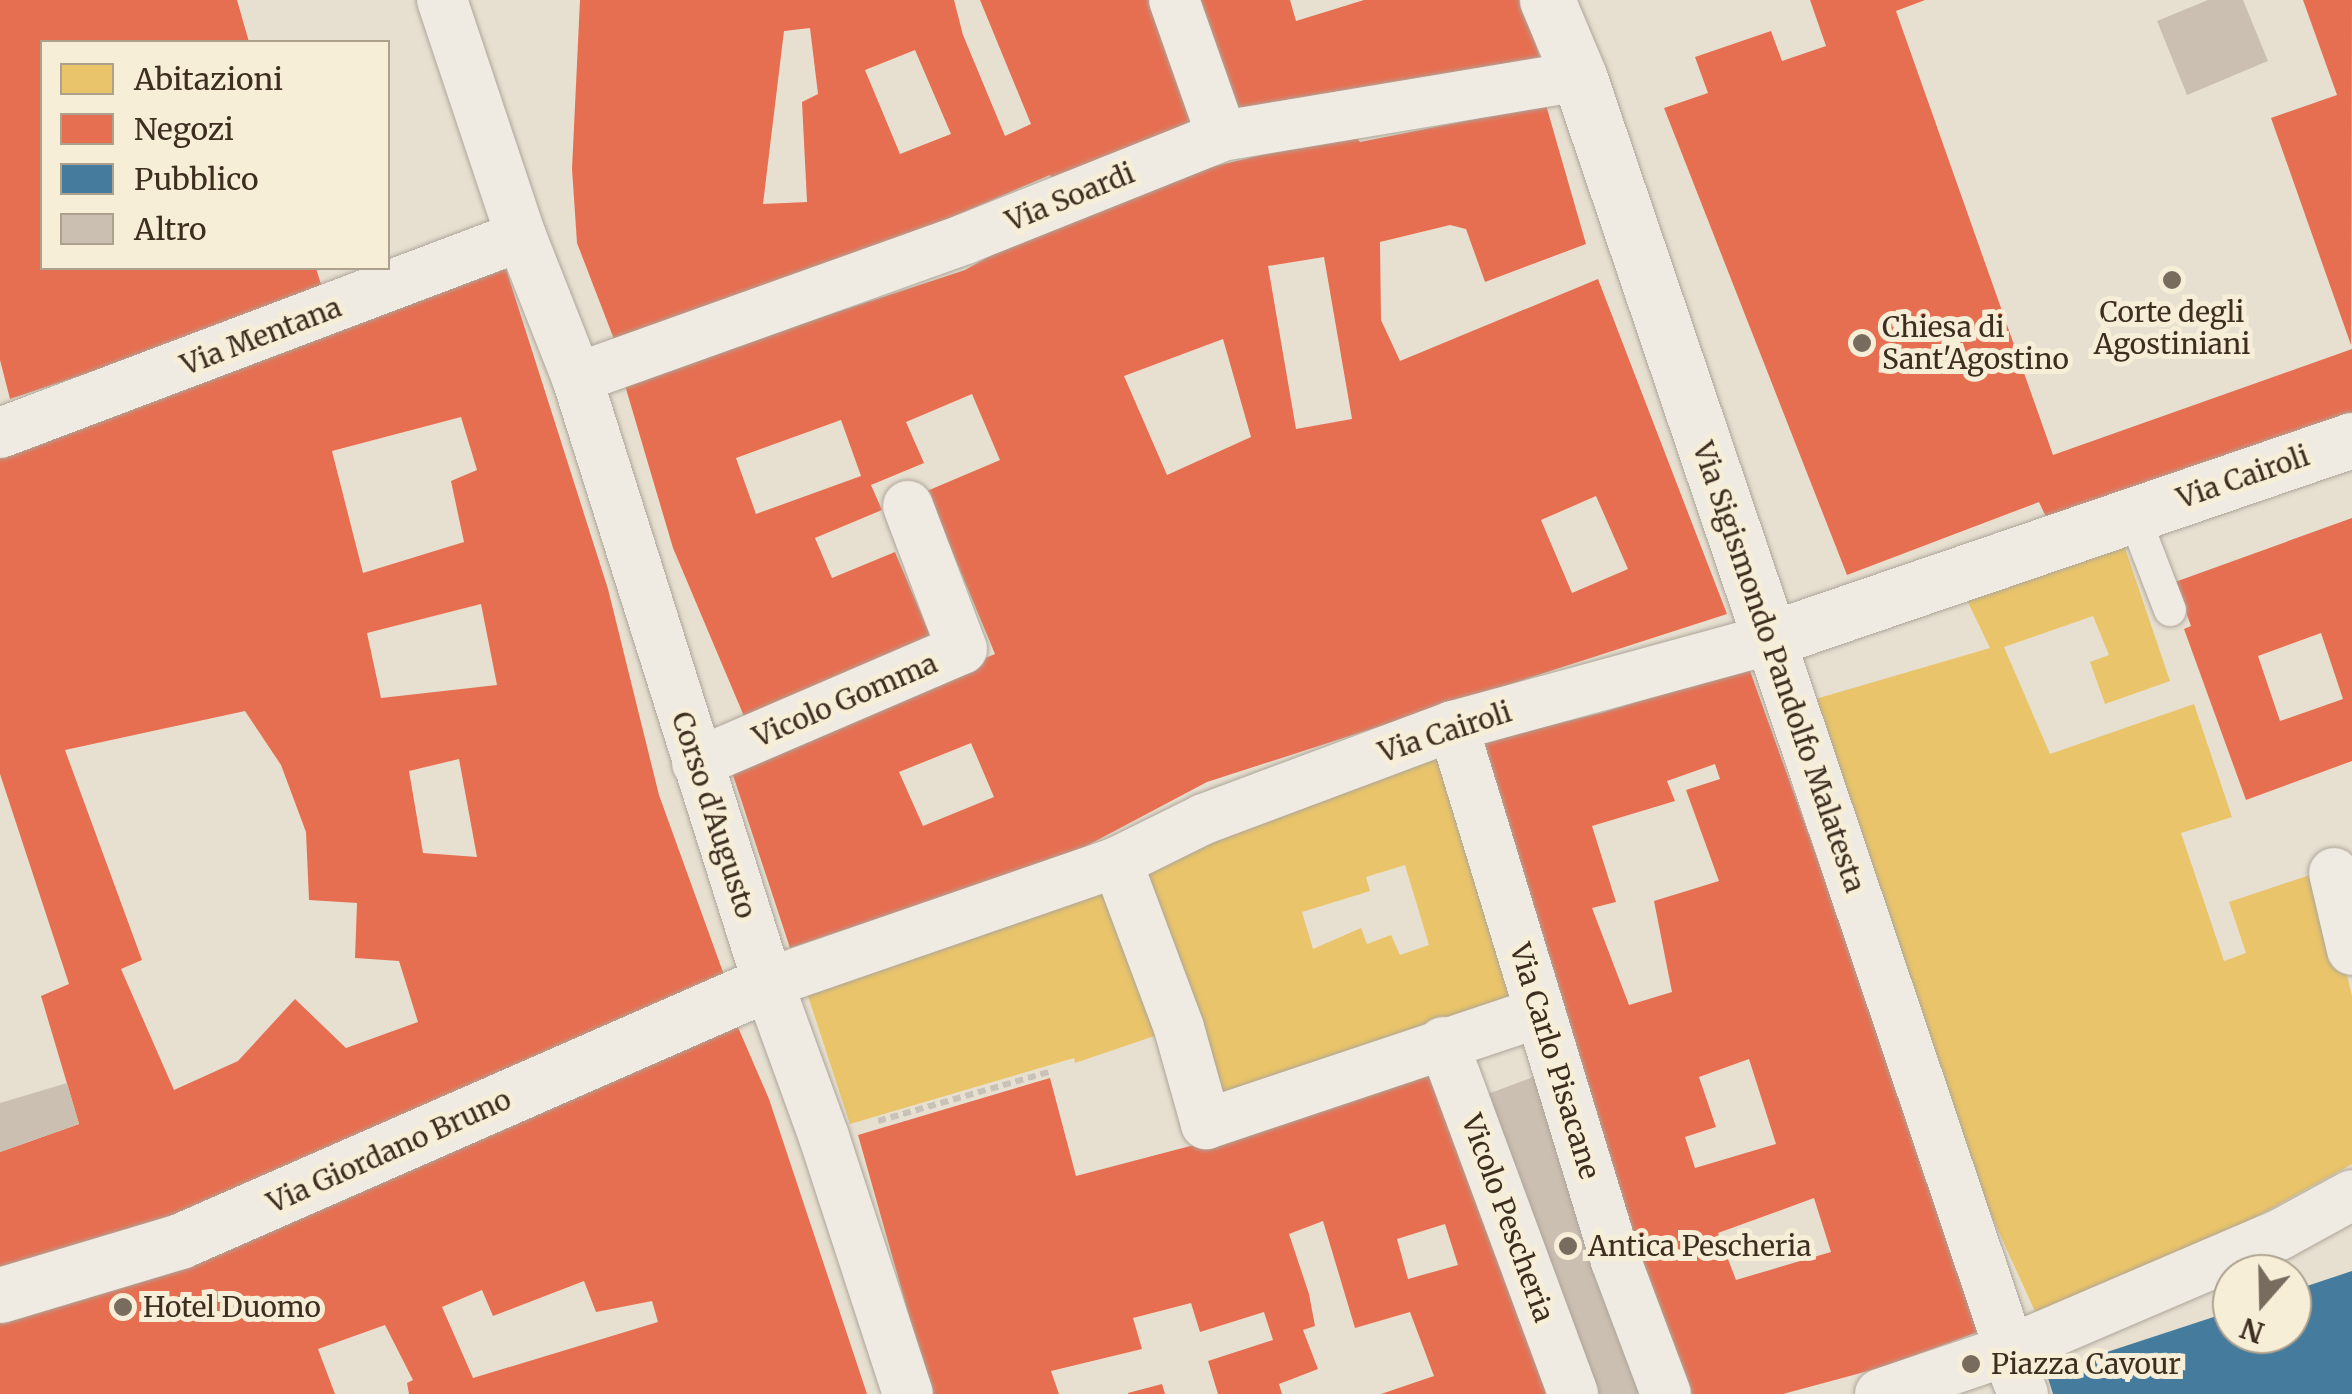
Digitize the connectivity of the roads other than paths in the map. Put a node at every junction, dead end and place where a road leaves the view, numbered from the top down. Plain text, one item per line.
1 (442, 0) edge
2 (1174, 0) edge
3 (1546, 0) edge
4 (1580, 76) junction
5 (1222, 136) junction
6 (522, 236) junction
7 (577, 378) junction
8 (2, 425) edge
9 (2352, 440) edge
10 (908, 506) dead end
11 (2133, 514) junction
12 (2170, 610) dead end
13 (1770, 639) junction
14 (1453, 726) junction
15 (697, 763) junction
16 (1117, 862) junction
17 (2334, 874) dead end
18 (2352, 950) edge
19 (768, 984) junction
20 (1540, 1012) junction
21 (1443, 1042) junction
22 (2352, 1195) edge
23 (0, 1295) edge
24 (2012, 1357) edge
25 (908, 1394) edge
26 (1573, 1394) edge
27 (1666, 1394) edge
28 (1880, 1394) edge

1 - 6 street, Corso d'Augusto
2 - 5 street
3 - 4 street, Via Sigismondo Pandolfo Malatesta
4 - 5 street, Via Soardi
4 - 13 street, Via Sigismondo Pandolfo Malatesta
5 - 7 street, Via Soardi
6 - 7 street, Corso d'Augusto
6 - 8 street, Via Mentana
7 - 15 street, Corso d'Augusto
9 - 11 street, Via Cairoli
10 - 15 street, Vicolo Gomma
11 - 12 lane
11 - 13 street, Via Cairoli
13 - 14 street, Via Cairoli
13 - 24 street, Via Sigismondo Pandolfo Malatesta
14 - 16 street, Via Cairoli
14 - 20 street, Via Carlo Pisacane
15 - 19 street, Corso d'Augusto
16 - 19 street, Via Cairoli
16 - 21 street
17 - 18 street
19 - 23 street, Via Giordano Bruno
19 - 25 street, Corso d'Augusto
20 - 21 street
20 - 27 street, Via Carlo Pisacane
21 - 26 street, Vicolo Pescheria
22 - 24 street
24 - 28 street

